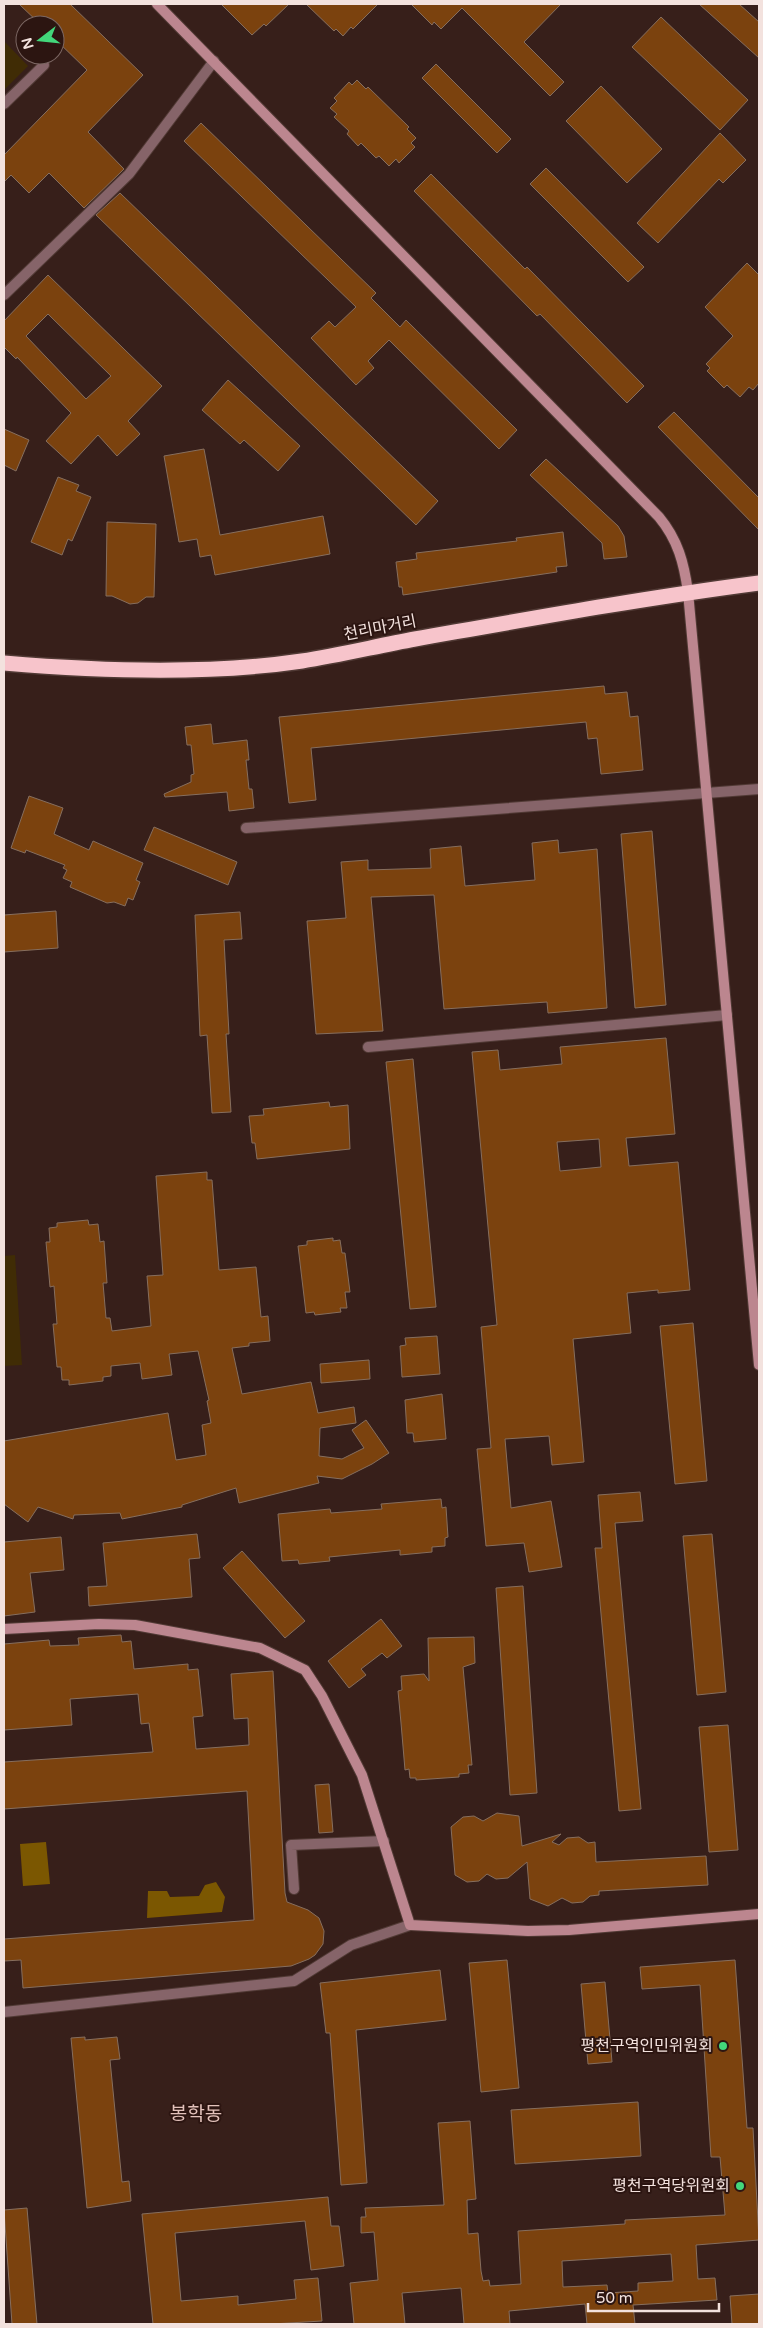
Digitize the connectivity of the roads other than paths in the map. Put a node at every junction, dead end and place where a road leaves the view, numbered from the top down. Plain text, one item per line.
1 (158, 4) edge
2 (214, 61) junction
3 (43, 65) edge
4 (4, 104) edge
5 (4, 295) edge
6 (759, 583) edge
7 (688, 592) junction
8 (4, 663) edge
9 (759, 789) edge
10 (706, 792) junction
11 (246, 828) dead end
12 (727, 1016) junction
13 (368, 1047) dead end
14 (759, 1365) edge
15 (4, 1630) edge
16 (384, 1841) junction
17 (294, 1889) dead end
18 (759, 1914) edge
19 (410, 1925) junction
20 (4, 2012) edge

1 - 2 street
2 - 5 street
2 - 7 street
3 - 4 street
6 - 7 highway, 천리마거리
7 - 8 highway, 천리마거리
7 - 10 street
9 - 10 street
10 - 11 street
10 - 12 street
12 - 13 street
12 - 14 street
15 - 16 street
16 - 17 street
16 - 19 street
18 - 19 street
19 - 20 street

